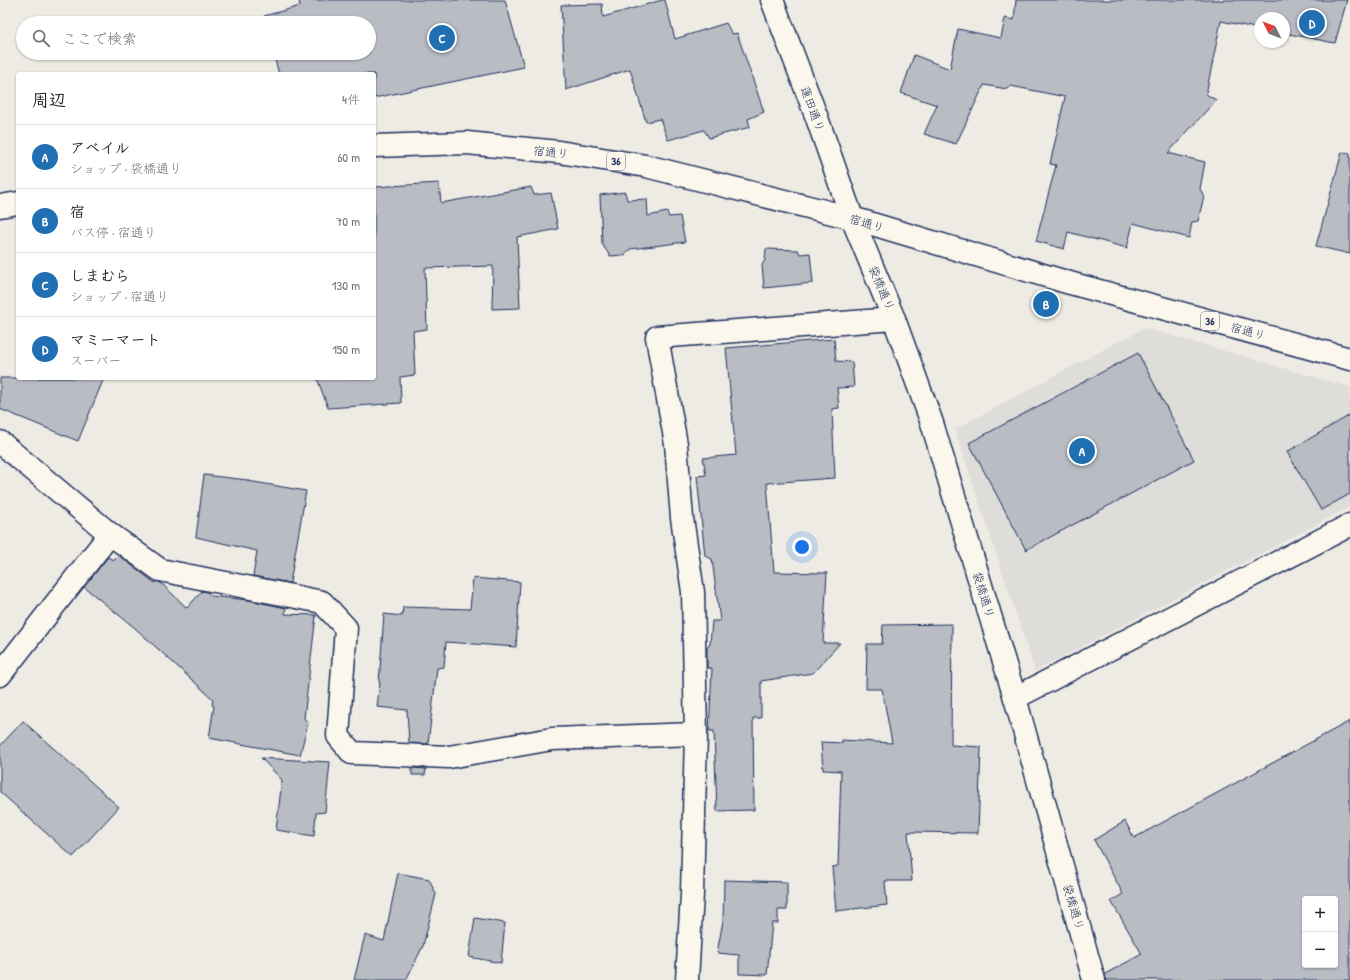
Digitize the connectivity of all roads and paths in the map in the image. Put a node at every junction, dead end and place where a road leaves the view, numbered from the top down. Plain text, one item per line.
1 (772, 0) edge
2 (376, 146) edge
3 (16, 203) edge
4 (0, 206) edge
5 (852, 218) junction
6 (894, 319) junction
7 (1350, 359) edge
8 (0, 442) edge
9 (1350, 525) edge
10 (110, 534) junction
11 (0, 675) edge
12 (1015, 698) junction
13 (696, 734) junction
14 (687, 980) edge
15 (1094, 980) edge

1 - 5 street, 蓮田通り
2 - 5 street, 宿通り / 36
3 - 4 street
5 - 6 street, 袋橋通り
5 - 7 street, 宿通り / 36
6 - 12 street, 袋橋通り
6 - 13 street
8 - 10 street
9 - 12 street
10 - 11 street
10 - 13 street
12 - 15 street, 袋橋通り
13 - 14 street

